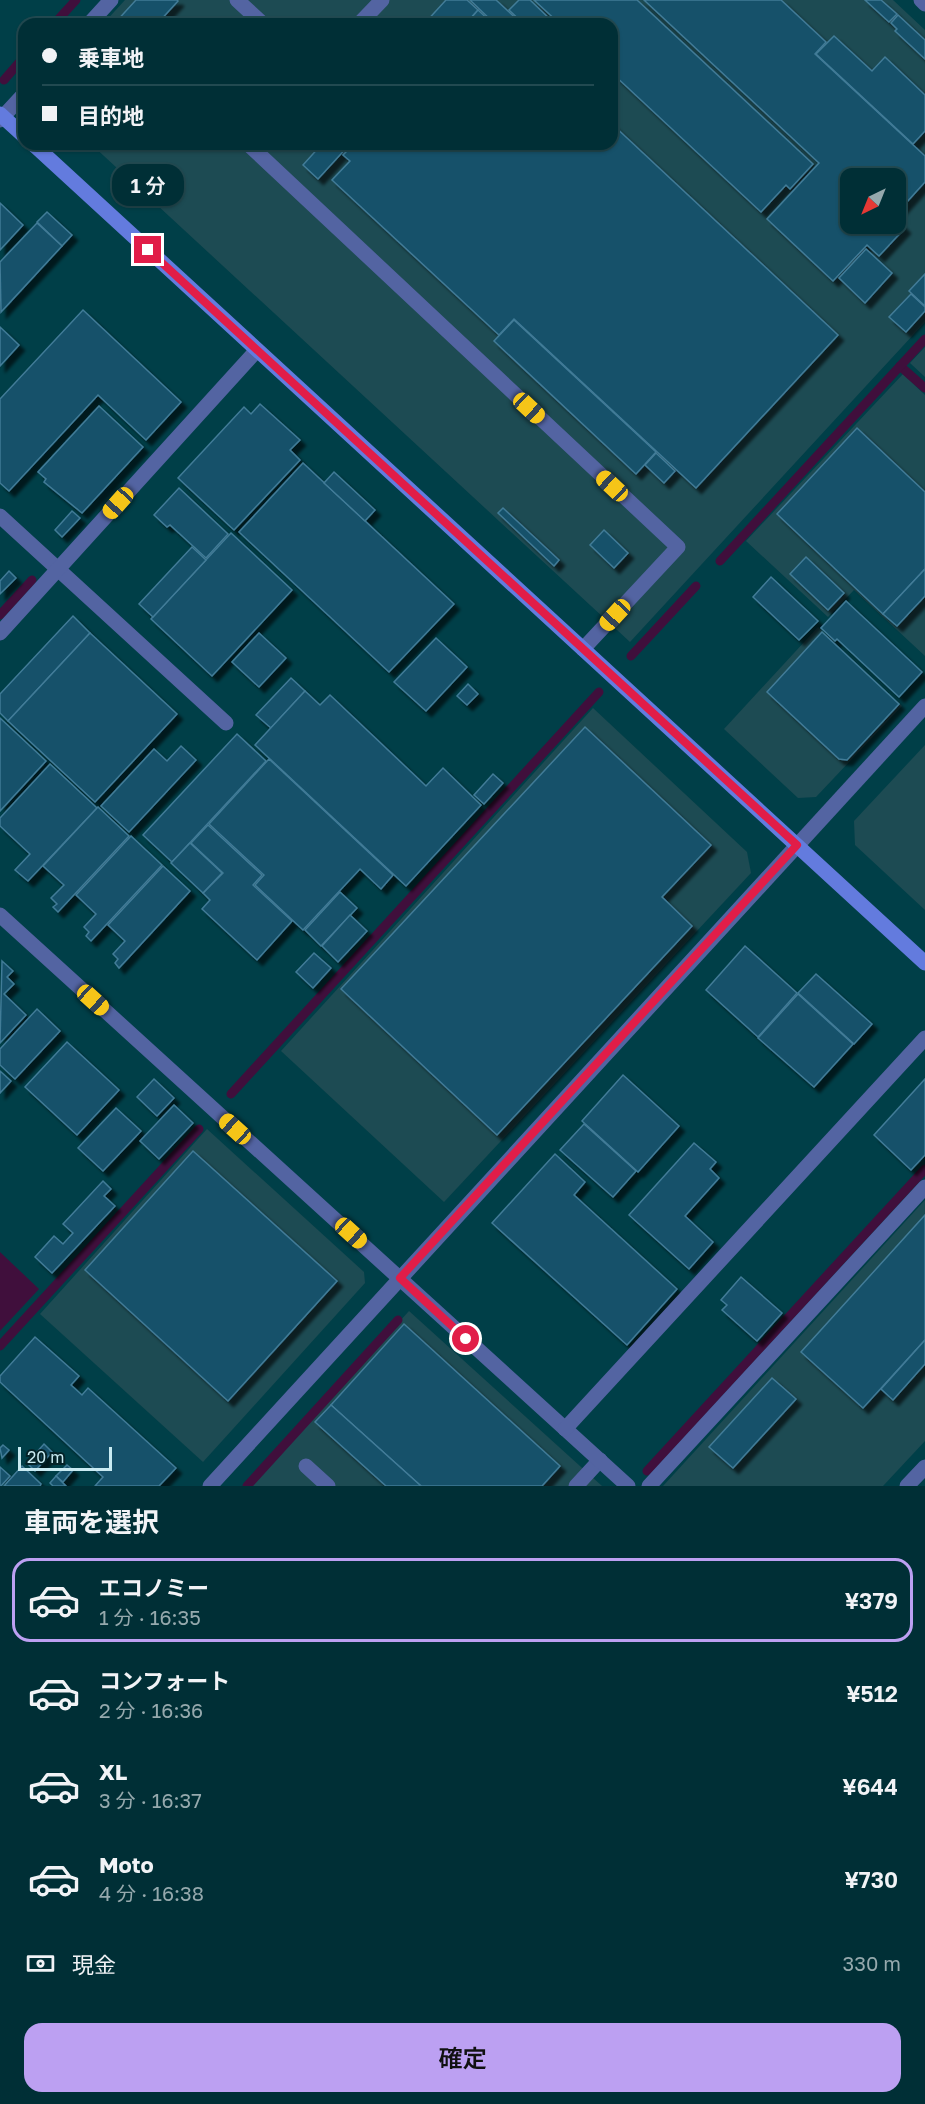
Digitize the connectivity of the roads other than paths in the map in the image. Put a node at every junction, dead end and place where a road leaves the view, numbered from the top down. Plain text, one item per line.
1 (111, 0) edge
2 (237, 0) edge
3 (382, 0) edge
4 (921, 0) edge
5 (925, 4) edge
6 (94, 18) edge
7 (256, 18) edge
8 (366, 18) edge
9 (18, 100) edge
10 (1, 117) edge
11 (18, 131) edge
12 (40, 150) edge
13 (254, 150) edge
14 (257, 350) junction
15 (0, 516) edge
16 (58, 569) junction
17 (0, 633) edge
18 (583, 649) junction
19 (925, 706) edge
20 (226, 723) dead end
21 (797, 845) junction
22 (0, 915) edge
23 (925, 963) edge
24 (925, 1038) edge
25 (925, 1187) edge
26 (400, 1278) junction
27 (565, 1429) junction
28 (600, 1460) junction
29 (306, 1466) dead end
30 (925, 1467) edge
31 (210, 1486) edge
32 (328, 1486) edge
33 (576, 1486) edge
34 (628, 1486) edge
35 (649, 1486) edge
36 (908, 1486) edge

1 - 6 street
2 - 7 street
3 - 8 street
4 - 5 street
9 - 10 street
10 - 11 street
12 - 14 street
13 - 18 street
14 - 16 street
14 - 18 street
15 - 16 street
16 - 17 street
16 - 20 street
18 - 21 street
19 - 21 street
21 - 23 street
21 - 26 street
22 - 26 street
24 - 27 street
25 - 35 street
26 - 27 street
26 - 31 street
27 - 28 street
28 - 33 street
28 - 34 street
29 - 32 street
30 - 36 street

